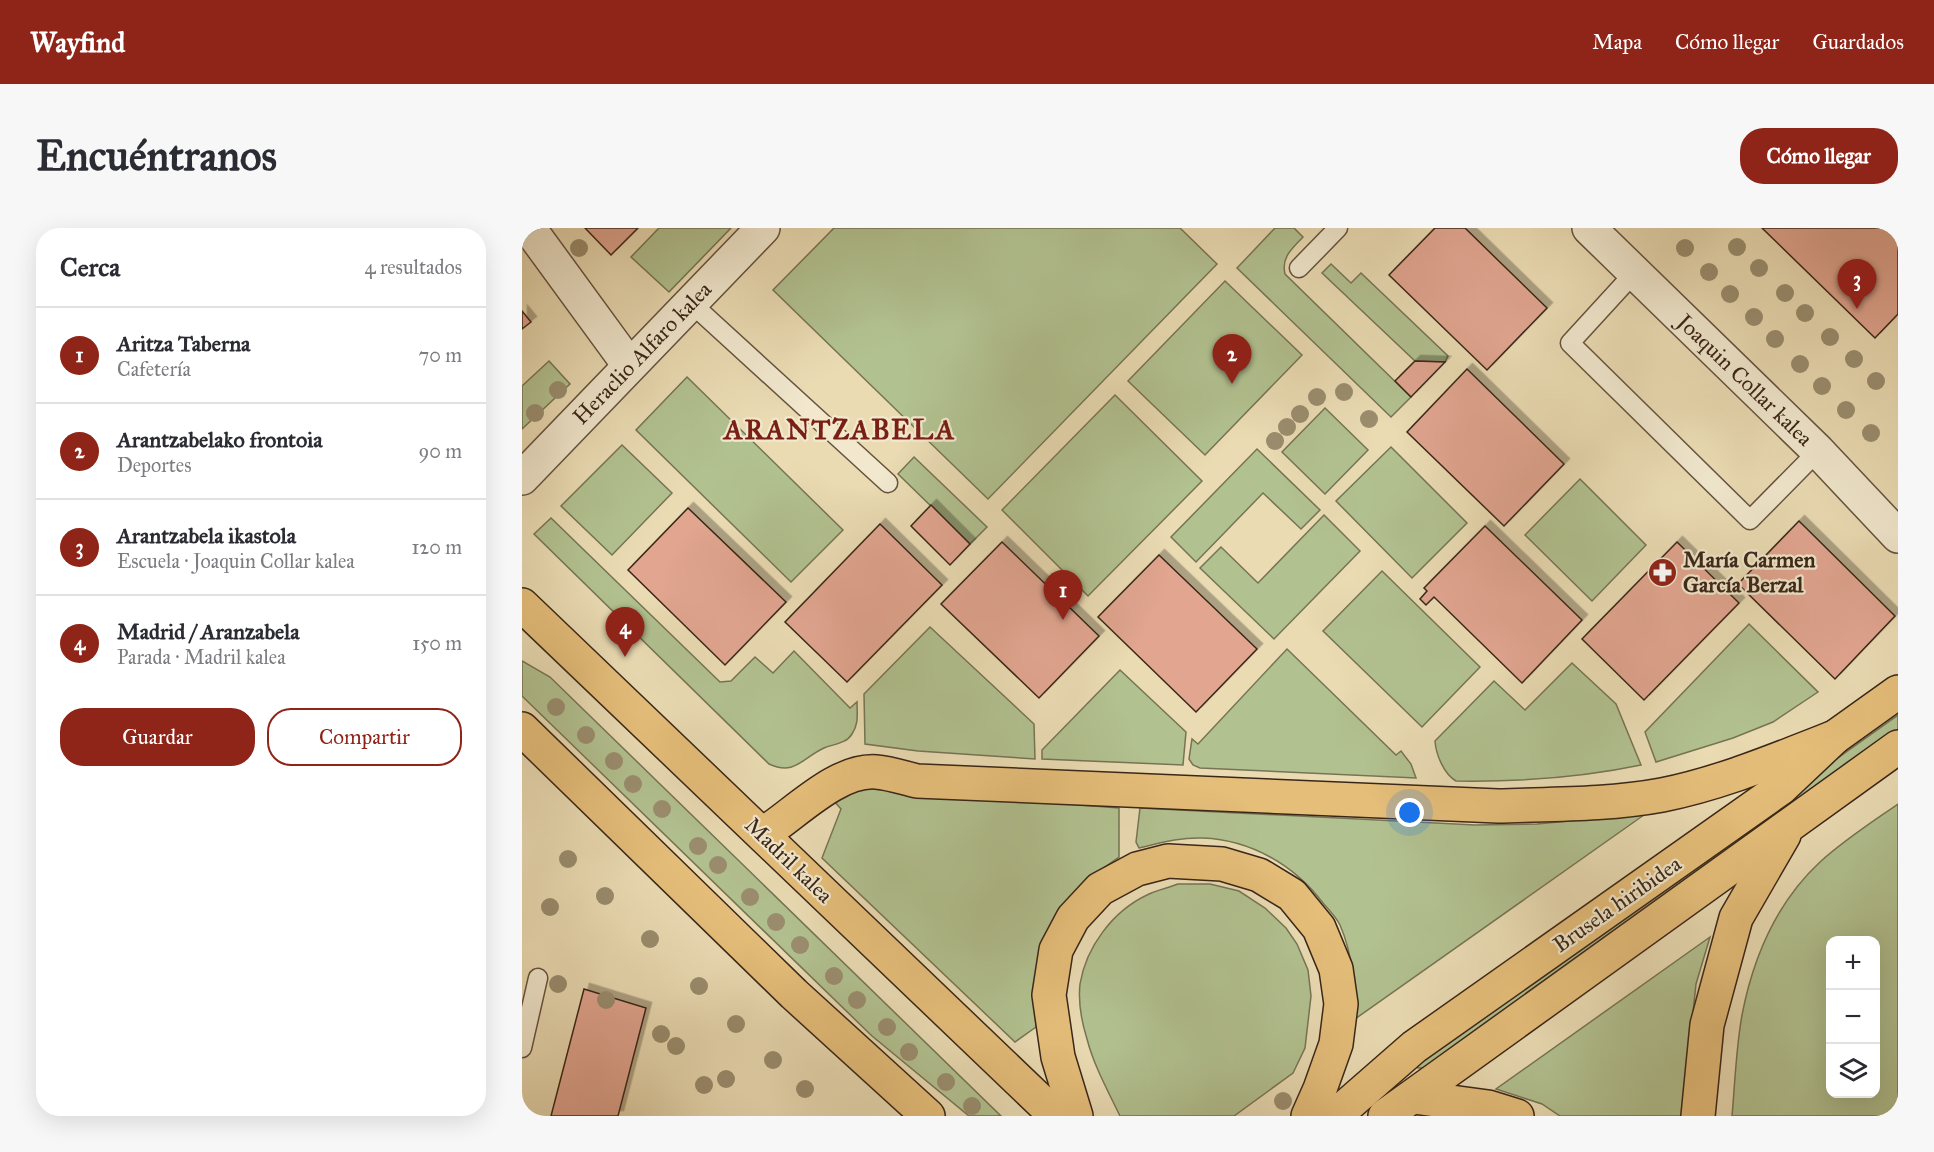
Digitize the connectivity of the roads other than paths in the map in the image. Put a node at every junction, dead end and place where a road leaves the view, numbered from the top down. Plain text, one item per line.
1 (529, 228) edge
2 (763, 228) edge
3 (1338, 228) edge
4 (1589, 228) edge
5 (1299, 268) dead end
6 (1635, 272) junction
7 (691, 303) junction
8 (629, 366) junction
9 (1818, 451) junction
10 (522, 478) edge
11 (888, 483) dead end
12 (1898, 536) edge
13 (522, 604) edge
14 (1898, 692) edge
15 (522, 729) edge
16 (1835, 737) junction
17 (1898, 747) edge
18 (1793, 821) junction
19 (763, 834) junction
20 (538, 978) dead end
21 (522, 1048) edge
22 (1414, 1097) junction
23 (927, 1116) edge
24 (1056, 1116) edge
25 (1076, 1116) edge
26 (1308, 1116) edge
27 (1335, 1116) edge
28 (1385, 1116) edge
29 (1517, 1116) edge
30 (1698, 1116) edge

1 - 8 street
2 - 7 street, Heraclio Alfaro kalea
3 - 5 lane
4 - 6 street, Joaquin Collar kalea
6 - 9 street, Joaquin Collar kalea
6 - 9 lane
7 - 8 street, Heraclio Alfaro kalea
7 - 11 lane
8 - 10 street, Heraclio Alfaro kalea
9 - 12 street, Joaquin Collar kalea
13 - 19 main road, Madril kalea
14 - 16 main road, Brusela hiribidea
15 - 23 main road
16 - 19 main road
16 - 27 main road, Brusela hiribidea
17 - 18 main road, Brusela hiribidea
18 - 22 main road, Brusela hiribidea
18 - 30 main road
19 - 24 main road, Madril kalea
20 - 21 lane
22 - 28 main road, Brusela hiribidea
22 - 29 main road
25 - 26 main road

